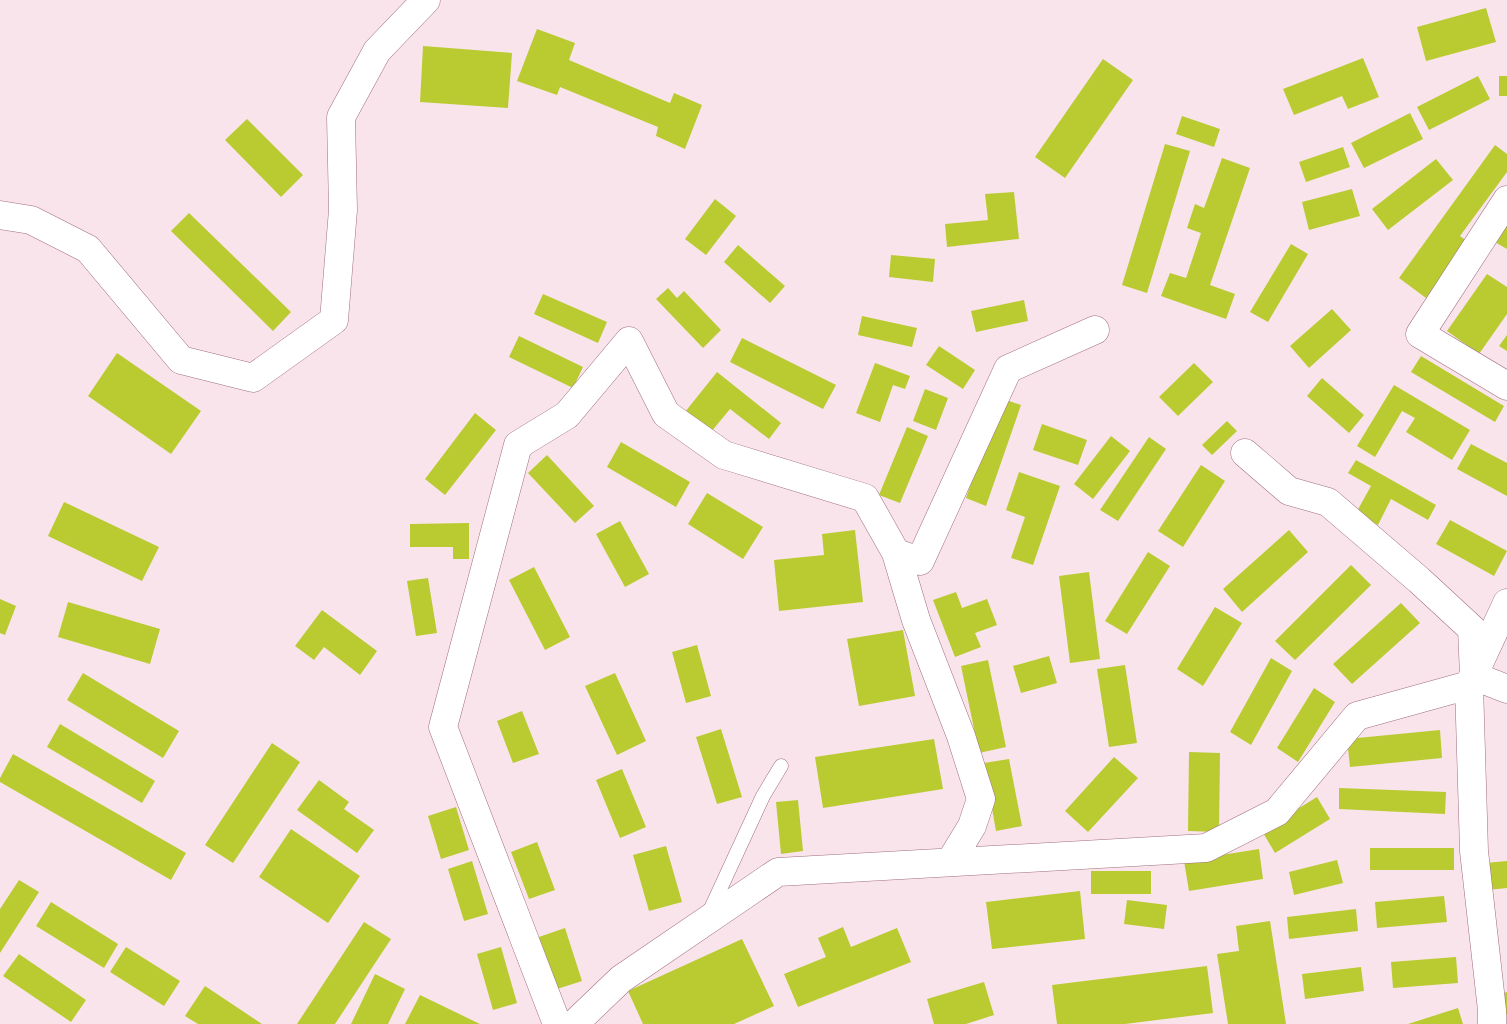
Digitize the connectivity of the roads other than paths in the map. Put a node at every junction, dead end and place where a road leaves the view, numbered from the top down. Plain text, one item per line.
1 (426, 0) edge
2 (1507, 200) edge
3 (0, 215) edge
4 (1095, 330) dead end
5 (1507, 386) edge
6 (1245, 453) dead end
7 (896, 553) junction
8 (1507, 603) edge
9 (1471, 681) junction
10 (1507, 689) edge
11 (781, 766) dead end
12 (950, 862) junction
13 (705, 922) junction
14 (557, 1024) edge
15 (574, 1024) edge
16 (1492, 1024) edge

1 - 3 street
2 - 5 street
4 - 7 street
6 - 9 street
7 - 12 street
7 - 14 street
8 - 9 street
9 - 10 street
9 - 12 street
9 - 16 street
11 - 13 lane
12 - 13 street
13 - 15 street

